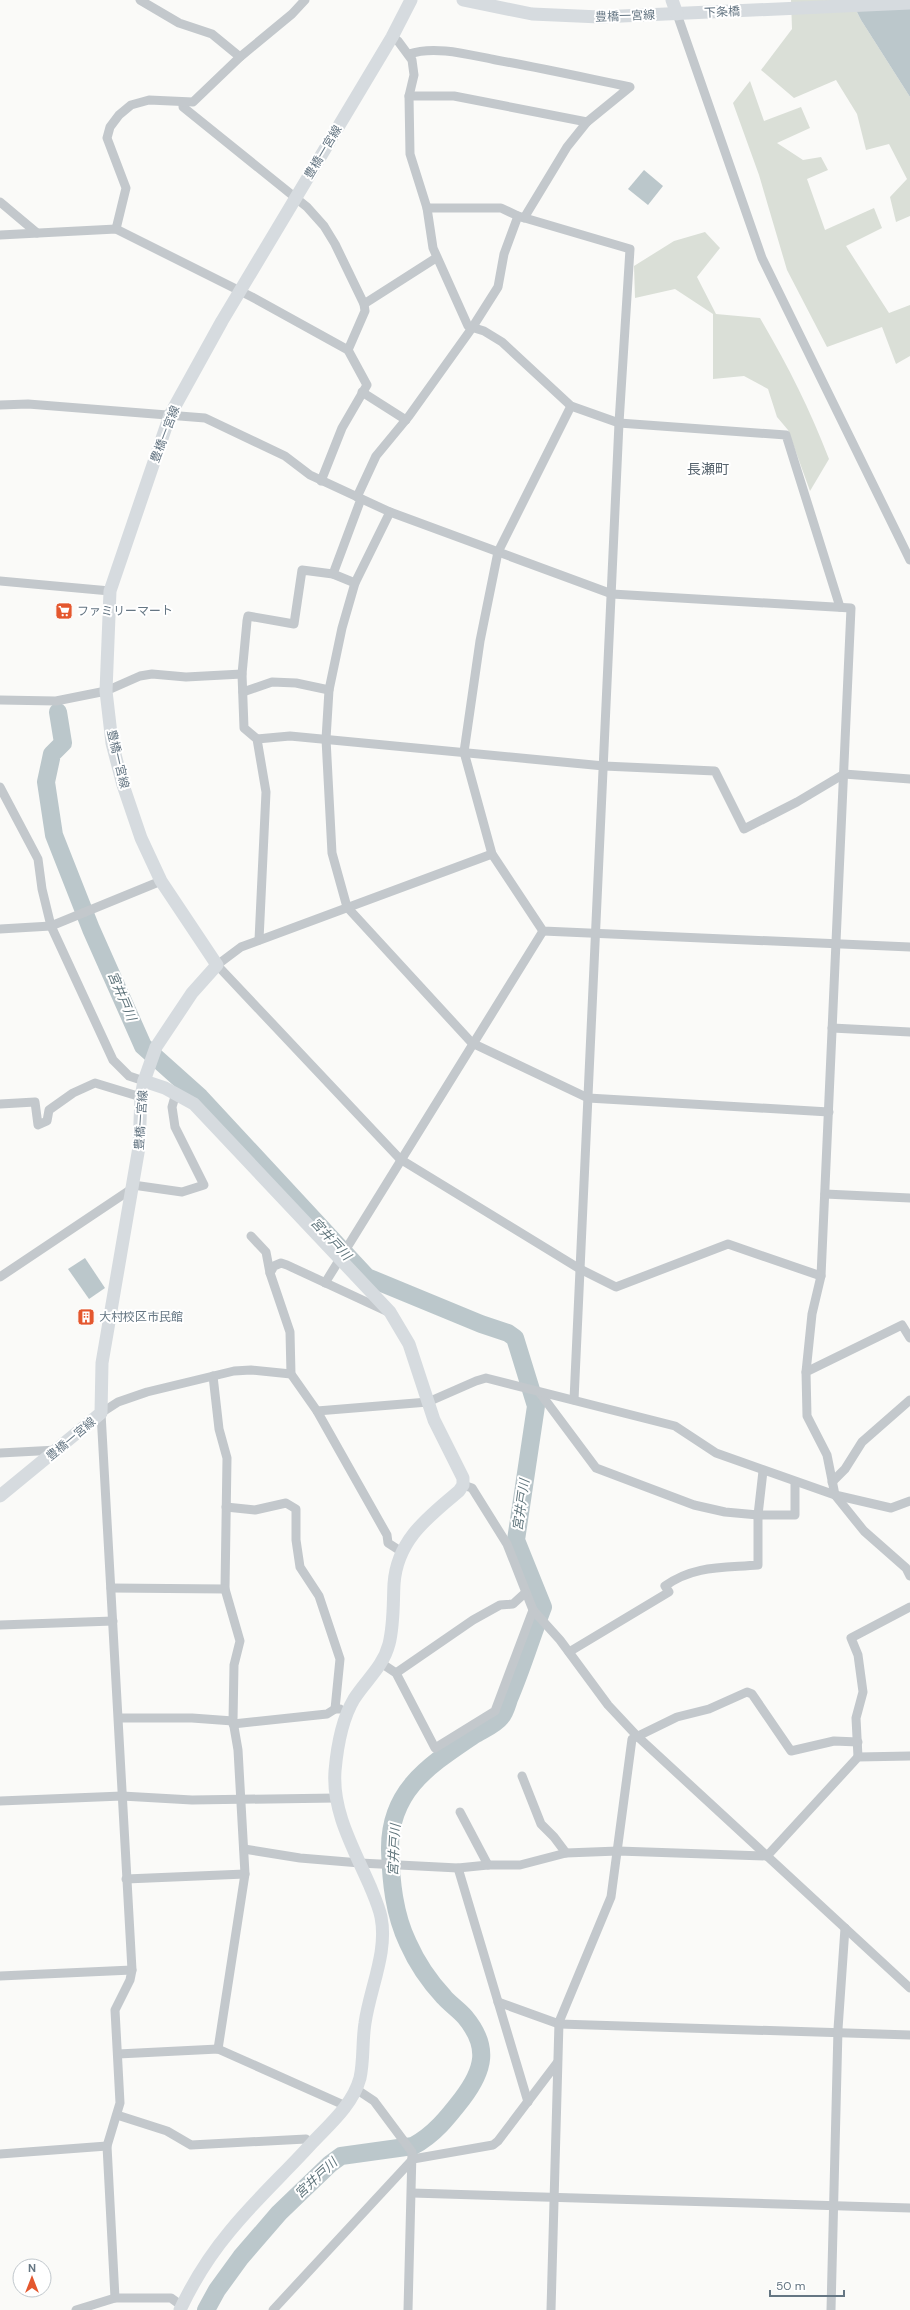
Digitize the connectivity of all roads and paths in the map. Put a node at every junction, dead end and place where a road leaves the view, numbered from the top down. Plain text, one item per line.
1 (142, 0) edge
2 (305, 0) edge
3 (411, 0) edge
4 (463, 0) edge
5 (672, 0) edge
6 (910, 2) edge
7 (677, 14) junction
8 (392, 37) junction
9 (409, 54) junction
10 (240, 57) junction
11 (409, 96) junction
12 (183, 103) junction
13 (587, 122) junction
14 (296, 197) junction
15 (0, 202) edge
16 (427, 208) junction
17 (521, 217) junction
18 (116, 229) junction
19 (37, 233) junction
20 (0, 235) edge
21 (436, 258) junction
22 (241, 291) junction
23 (364, 304) junction
24 (472, 328) junction
25 (348, 350) junction
26 (362, 392) junction
27 (0, 405) edge
28 (571, 406) junction
29 (170, 415) junction
30 (406, 420) junction
31 (619, 423) junction
32 (321, 481) junction
33 (359, 498) junction
34 (390, 512) junction
35 (498, 552) junction
36 (910, 560) edge
37 (333, 574) junction
38 (0, 581) edge
39 (355, 583) junction
40 (110, 591) junction
41 (612, 594) junction
42 (840, 607) junction
43 (242, 674) junction
44 (329, 690) junction
45 (106, 691) junction
46 (243, 692) junction
47 (0, 700) edge
48 (257, 739) junction
49 (326, 739) junction
50 (464, 752) junction
51 (604, 766) junction
52 (844, 774) junction
53 (910, 779) edge
54 (0, 787) edge
55 (492, 854) junction
56 (161, 881) junction
57 (347, 907) junction
58 (51, 926) junction
59 (0, 929) edge
60 (543, 930) junction
61 (596, 933) junction
62 (259, 940) junction
63 (836, 944) junction
64 (910, 947) edge
65 (216, 965) junction
66 (832, 1028) junction
67 (910, 1032) edge
68 (472, 1043) junction
69 (144, 1081) junction
70 (176, 1093) junction
71 (140, 1098) junction
72 (588, 1098) junction
73 (0, 1104) edge
74 (828, 1112) junction
75 (400, 1159) junction
76 (133, 1186) junction
77 (825, 1194) junction
78 (910, 1198) edge
79 (251, 1236) dead end
80 (340, 1256) junction
81 (580, 1269) junction
82 (270, 1273) junction
83 (821, 1276) junction
84 (0, 1277) edge
85 (325, 1283) junction
86 (390, 1312) junction
87 (910, 1338) edge
88 (806, 1372) junction
89 (291, 1374) junction
90 (213, 1376) junction
91 (538, 1392) junction
92 (574, 1400) junction
93 (910, 1400) edge
94 (428, 1402) junction
95 (317, 1411) junction
96 (101, 1413) junction
97 (57, 1450) junction
98 (0, 1453) edge
99 (763, 1471) junction
100 (832, 1482) junction
101 (795, 1483) junction
102 (463, 1485) junction
103 (835, 1495) junction
104 (0, 1496) edge
105 (910, 1501) edge
106 (226, 1507) junction
107 (758, 1515) junction
108 (402, 1552) junction
109 (910, 1576) edge
110 (111, 1588) junction
111 (225, 1589) junction
112 (525, 1593) junction
113 (910, 1607) edge
114 (534, 1611) junction
115 (113, 1620) junction
116 (0, 1625) edge
117 (569, 1652) junction
118 (381, 1663) junction
119 (396, 1673) junction
120 (335, 1709) junction
121 (349, 1709) junction
122 (119, 1718) junction
123 (233, 1722) junction
124 (637, 1736) junction
125 (858, 1742) junction
126 (910, 1756) edge
127 (858, 1757) junction
128 (522, 1776) dead end
129 (122, 1796) junction
130 (242, 1798) junction
131 (336, 1798) junction
132 (0, 1801) edge
133 (460, 1812) dead end
134 (244, 1849) junction
135 (618, 1851) junction
136 (566, 1853) junction
137 (767, 1856) junction
138 (360, 1863) junction
139 (488, 1864) junction
140 (458, 1868) junction
141 (245, 1874) junction
142 (126, 1879) junction
143 (845, 1928) junction
144 (132, 1970) junction
145 (0, 1976) edge
146 (910, 1988) edge
147 (498, 2002) junction
148 (559, 2024) junction
149 (838, 2033) junction
150 (910, 2035) edge
151 (218, 2049) junction
152 (118, 2054) junction
153 (558, 2063) junction
154 (356, 2089) junction
155 (528, 2102) junction
156 (346, 2106) junction
157 (117, 2115) junction
158 (312, 2144) junction
159 (107, 2146) junction
160 (0, 2154) edge
161 (412, 2156) junction
162 (412, 2193) junction
163 (554, 2197) junction
164 (834, 2205) junction
165 (910, 2208) edge
166 (115, 2298) junction
167 (181, 2308) edge
168 (76, 2310) edge
169 (273, 2310) edge
170 (408, 2310) edge
171 (551, 2310) edge
172 (831, 2310) edge

1 - 10 street
2 - 10 street
3 - 8 main road, 豊橋一宮線
4 - 7 main road, 豊橋一宮線
5 - 7 main road
6 - 7 main road, 下条橋
7 - 36 street
8 - 9 street
8 - 14 main road, 豊橋一宮線
9 - 11 street
9 - 13 street
10 - 12 street
11 - 13 street
11 - 16 street
12 - 14 street
12 - 18 street
13 - 17 street
14 - 22 main road, 豊橋一宮線
14 - 23 street
15 - 19 street
16 - 17 street
16 - 21 street
17 - 24 street
17 - 31 street
18 - 19 street
18 - 22 street
19 - 20 street
21 - 23 street
21 - 24 street
22 - 25 street
22 - 29 main road, 豊橋一宮線
23 - 25 street
24 - 28 street
24 - 30 street
25 - 26 street
26 - 30 street
26 - 32 street
27 - 29 street
28 - 31 street
28 - 35 street
29 - 32 street
29 - 40 main road, 豊橋一宮線
30 - 33 street
31 - 41 street
31 - 42 street
32 - 33 street
33 - 34 street
33 - 37 street
34 - 35 street
34 - 39 street
35 - 41 street
35 - 50 street
37 - 39 street
37 - 43 street
38 - 40 street
39 - 44 street
40 - 45 main road, 豊橋一宮線
41 - 42 street
41 - 51 street
42 - 52 street
43 - 45 street
43 - 46 street
44 - 46 street
44 - 49 street
45 - 47 street
45 - 56 main road, 豊橋一宮線
46 - 48 street
48 - 49 street
48 - 62 street
49 - 50 street
49 - 57 street
50 - 51 street
50 - 55 street
51 - 52 street
51 - 61 street
52 - 53 street
52 - 63 street
54 - 58 street
55 - 57 street
55 - 60 street
56 - 58 street
56 - 65 main road, 豊橋一宮線
57 - 62 street
57 - 68 street
58 - 59 street
58 - 69 street
60 - 61 street
60 - 68 street
61 - 63 street
61 - 72 street
62 - 65 street
63 - 64 street
63 - 66 street
65 - 69 main road, 豊橋一宮線
65 - 75 street
66 - 67 street
66 - 74 street
68 - 72 street
68 - 75 street
69 - 70 main road
69 - 71 main road, 豊橋一宮線
70 - 76 street
70 - 80 main road
71 - 73 street
71 - 76 main road, 豊橋一宮線
72 - 74 street
72 - 81 street
74 - 77 street
75 - 80 street
75 - 81 street
76 - 84 street
76 - 96 main road, 豊橋一宮線
77 - 78 street
77 - 83 street
79 - 82 street
80 - 85 street
80 - 86 main road
81 - 83 street
81 - 92 street
82 - 85 street
82 - 89 street
83 - 88 street
85 - 86 street
86 - 94 main road
87 - 88 street
88 - 100 street
89 - 90 street
89 - 95 street
90 - 96 street
90 - 106 street
91 - 92 street
91 - 94 street
91 - 107 street
92 - 99 street
93 - 100 street
94 - 95 street
94 - 102 main road
95 - 108 street
96 - 97 main road, 豊橋一宮線
96 - 110 street
97 - 98 street
97 - 104 main road, 豊橋一宮線
99 - 101 street
99 - 107 street
100 - 103 street
101 - 103 street
101 - 107 street
102 - 108 main road
102 - 112 street
103 - 105 street
103 - 109 street
106 - 111 street
106 - 120 street
107 - 117 street
108 - 118 main road
110 - 111 street
110 - 115 street
111 - 123 street
112 - 114 street
112 - 119 street
113 - 125 street
114 - 117 street
114 - 119 street
115 - 116 street
115 - 122 street
117 - 124 street
118 - 119 street
118 - 121 main road
120 - 121 street
120 - 123 street
121 - 131 main road
122 - 123 street
122 - 129 street
123 - 130 street
124 - 125 street
124 - 135 street
124 - 137 street
125 - 127 street
126 - 127 street
127 - 137 street
128 - 136 street
129 - 130 street
129 - 132 street
129 - 142 street
130 - 131 street
130 - 134 street
131 - 138 main road
133 - 139 street
134 - 138 street
134 - 141 street
135 - 136 street
135 - 137 street
135 - 148 street
136 - 139 street
137 - 143 street
138 - 140 street
138 - 154 main road
139 - 140 street
140 - 147 street
141 - 142 street
141 - 151 street
142 - 144 street
143 - 146 street
143 - 149 street
144 - 145 street
144 - 152 street
147 - 148 street
147 - 155 street
148 - 149 street
148 - 153 street
149 - 150 street
149 - 164 street
151 - 152 street
151 - 156 street
152 - 157 street
153 - 155 street
153 - 163 street
154 - 156 main road
154 - 161 street
155 - 161 street
156 - 158 main road
157 - 158 street
157 - 159 street
158 - 167 main road
159 - 160 street
159 - 166 street
161 - 162 street
161 - 169 street
162 - 163 street
162 - 170 street
163 - 164 street
163 - 171 street
164 - 165 street
164 - 172 street
166 - 167 street
166 - 168 street

